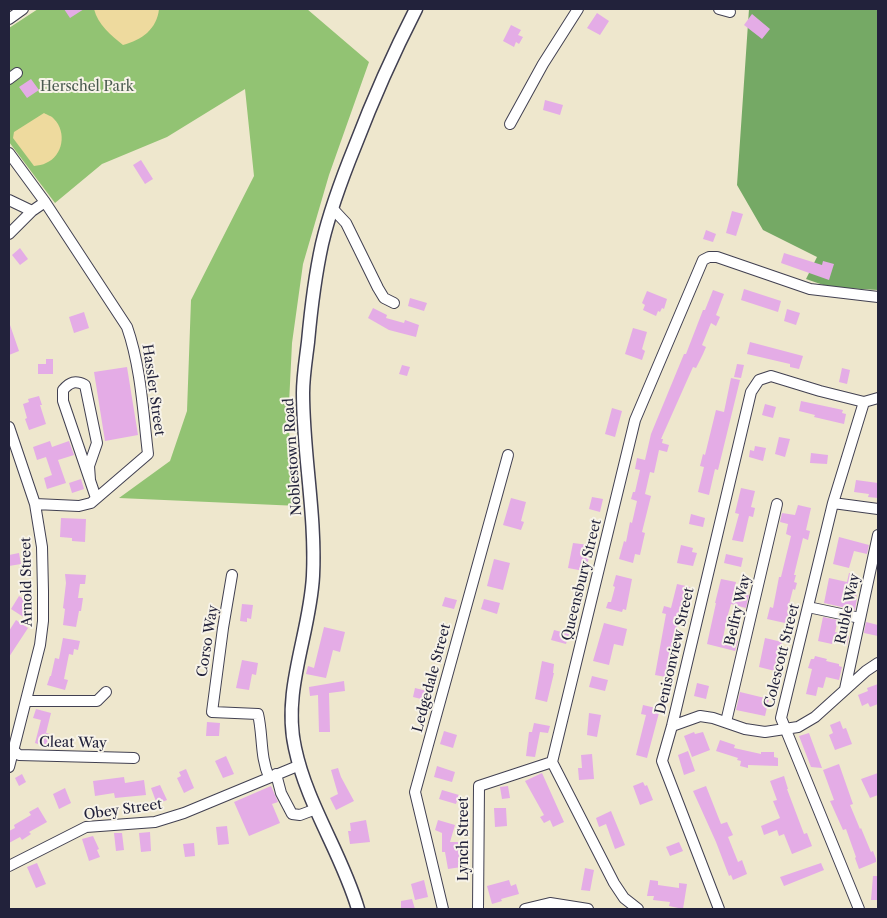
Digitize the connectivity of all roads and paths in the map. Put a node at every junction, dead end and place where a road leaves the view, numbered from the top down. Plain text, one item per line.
1 (23, 9) edge
2 (416, 9) edge
3 (578, 9) edge
4 (719, 9) edge
5 (730, 12) dead end
6 (9, 19) edge
7 (510, 124) dead end
8 (9, 153) edge
9 (9, 200) edge
10 (45, 202) junction
11 (332, 208) junction
12 (32, 211) junction
13 (9, 234) edge
14 (878, 298) edge
15 (394, 303) dead end
16 (878, 398) edge
17 (864, 402) junction
18 (9, 427) edge
19 (508, 455) dead end
20 (90, 480) junction
21 (96, 498) junction
22 (833, 503) junction
23 (35, 504) junction
24 (777, 504) dead end
25 (878, 509) edge
26 (878, 535) edge
27 (232, 575) dead end
28 (808, 607) junction
29 (860, 618) junction
30 (878, 663) edge
31 (845, 689) junction
32 (106, 692) dead end
33 (26, 700) junction
34 (726, 722) junction
35 (672, 726) junction
36 (784, 729) junction
37 (11, 750) edge
38 (134, 758) dead end
39 (552, 762) junction
40 (300, 765) junction
41 (9, 767) edge
42 (272, 776) junction
43 (316, 809) junction
44 (9, 866) edge
45 (358, 909) edge
46 (443, 909) edge
47 (478, 909) edge
48 (525, 909) edge
49 (588, 909) edge
50 (638, 909) edge
51 (719, 909) edge
52 (859, 909) edge

1 - 6 street
2 - 11 main road, Noblestown Road
3 - 7 street
4 - 5 street
8 - 10 street
9 - 12 street
10 - 12 street
10 - 21 street, Hassler Street
11 - 15 street
11 - 40 main road, Noblestown Road
12 - 13 street
14 - 39 street, Queensbury Street
16 - 17 street
17 - 22 street, Colescott Street
17 - 35 street, Denisonview Street
18 - 23 street, Arnold Street
19 - 46 street, Ledgedale Street
20 - 20 street
20 - 21 street
21 - 23 street
22 - 25 street
22 - 28 street, Colescott Street
23 - 33 street, Arnold Street
24 - 34 street, Belfry Way
26 - 29 street, Ruble Way
27 - 42 street, Corso Way
28 - 29 street
28 - 36 street, Colescott Street
29 - 31 street, Ruble Way
30 - 31 street
31 - 36 street
32 - 33 street
33 - 37 street, Arnold Street
34 - 35 street
34 - 36 street
35 - 51 street, Denisonview Street
36 - 52 street, Colescott Street
37 - 38 street, Cleat Way
37 - 41 street, Arnold Street
39 - 47 street, Lynch Street
39 - 50 street
40 - 42 street, Obey Street
40 - 43 main road, Noblestown Road
42 - 43 street
42 - 44 street, Obey Street
43 - 45 main road, Noblestown Road
48 - 49 street

